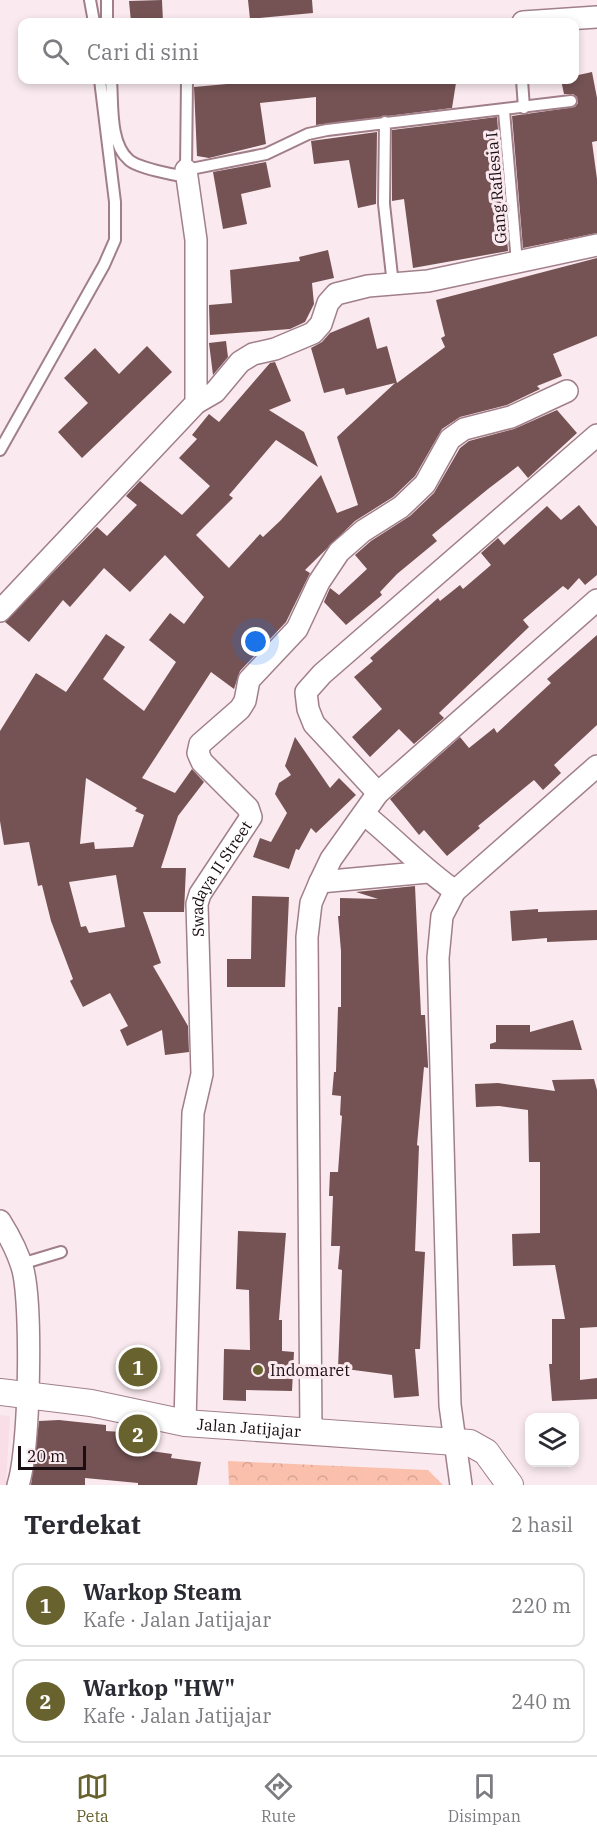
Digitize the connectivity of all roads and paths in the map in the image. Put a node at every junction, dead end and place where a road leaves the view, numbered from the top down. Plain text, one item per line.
1 (90, 0) edge
2 (107, 0) edge
3 (597, 17) edge
4 (93, 18) edge
5 (107, 18) edge
6 (579, 18) edge
7 (100, 84) edge
8 (111, 84) edge
9 (187, 84) edge
10 (522, 84) edge
11 (571, 101) dead end
12 (524, 108) junction
13 (504, 111) junction
14 (385, 122) junction
15 (187, 174) junction
16 (597, 245) edge
17 (517, 263) junction
18 (393, 286) junction
19 (567, 391) dead end
20 (196, 403) junction
21 (597, 435) edge
22 (0, 450) edge
23 (597, 600) edge
24 (0, 611) edge
25 (597, 766) edge
26 (378, 793) junction
27 (364, 814) junction
28 (428, 872) junction
29 (320, 882) junction
30 (455, 891) junction
31 (0, 1221) edge
32 (61, 1252) dead end
33 (21, 1264) junction
34 (0, 1392) edge
35 (27, 1394) junction
36 (185, 1423) junction
37 (311, 1432) junction
38 (455, 1441) junction
39 (18, 1485) edge
40 (461, 1485) edge
41 (510, 1485) edge

1 - 4 lane
2 - 5 lane
3 - 6 street
7 - 22 lane
8 - 15 lane
9 - 15 lane
10 - 12 lane
11 - 12 lane
12 - 13 lane
13 - 14 lane
13 - 17 lane, Gang Raflesia I
14 - 15 lane
14 - 18 lane
15 - 20 street
16 - 17 street
17 - 18 street
18 - 20 street
19 - 36 street, Swadaya II Street
20 - 24 street
21 - 26 street
23 - 26 street
25 - 30 street
26 - 27 street
27 - 28 street
27 - 29 street
28 - 29 street
28 - 30 street
29 - 37 street
30 - 38 street
31 - 33 street
32 - 33 lane
33 - 35 street
34 - 35 street, Jalan Jatijajar
35 - 36 street, Jalan Jatijajar
35 - 39 street
36 - 37 street, Jalan Jatijajar
37 - 38 street, Jalan Jatijajar
38 - 40 street
38 - 41 street, Jalan Jatijajar

